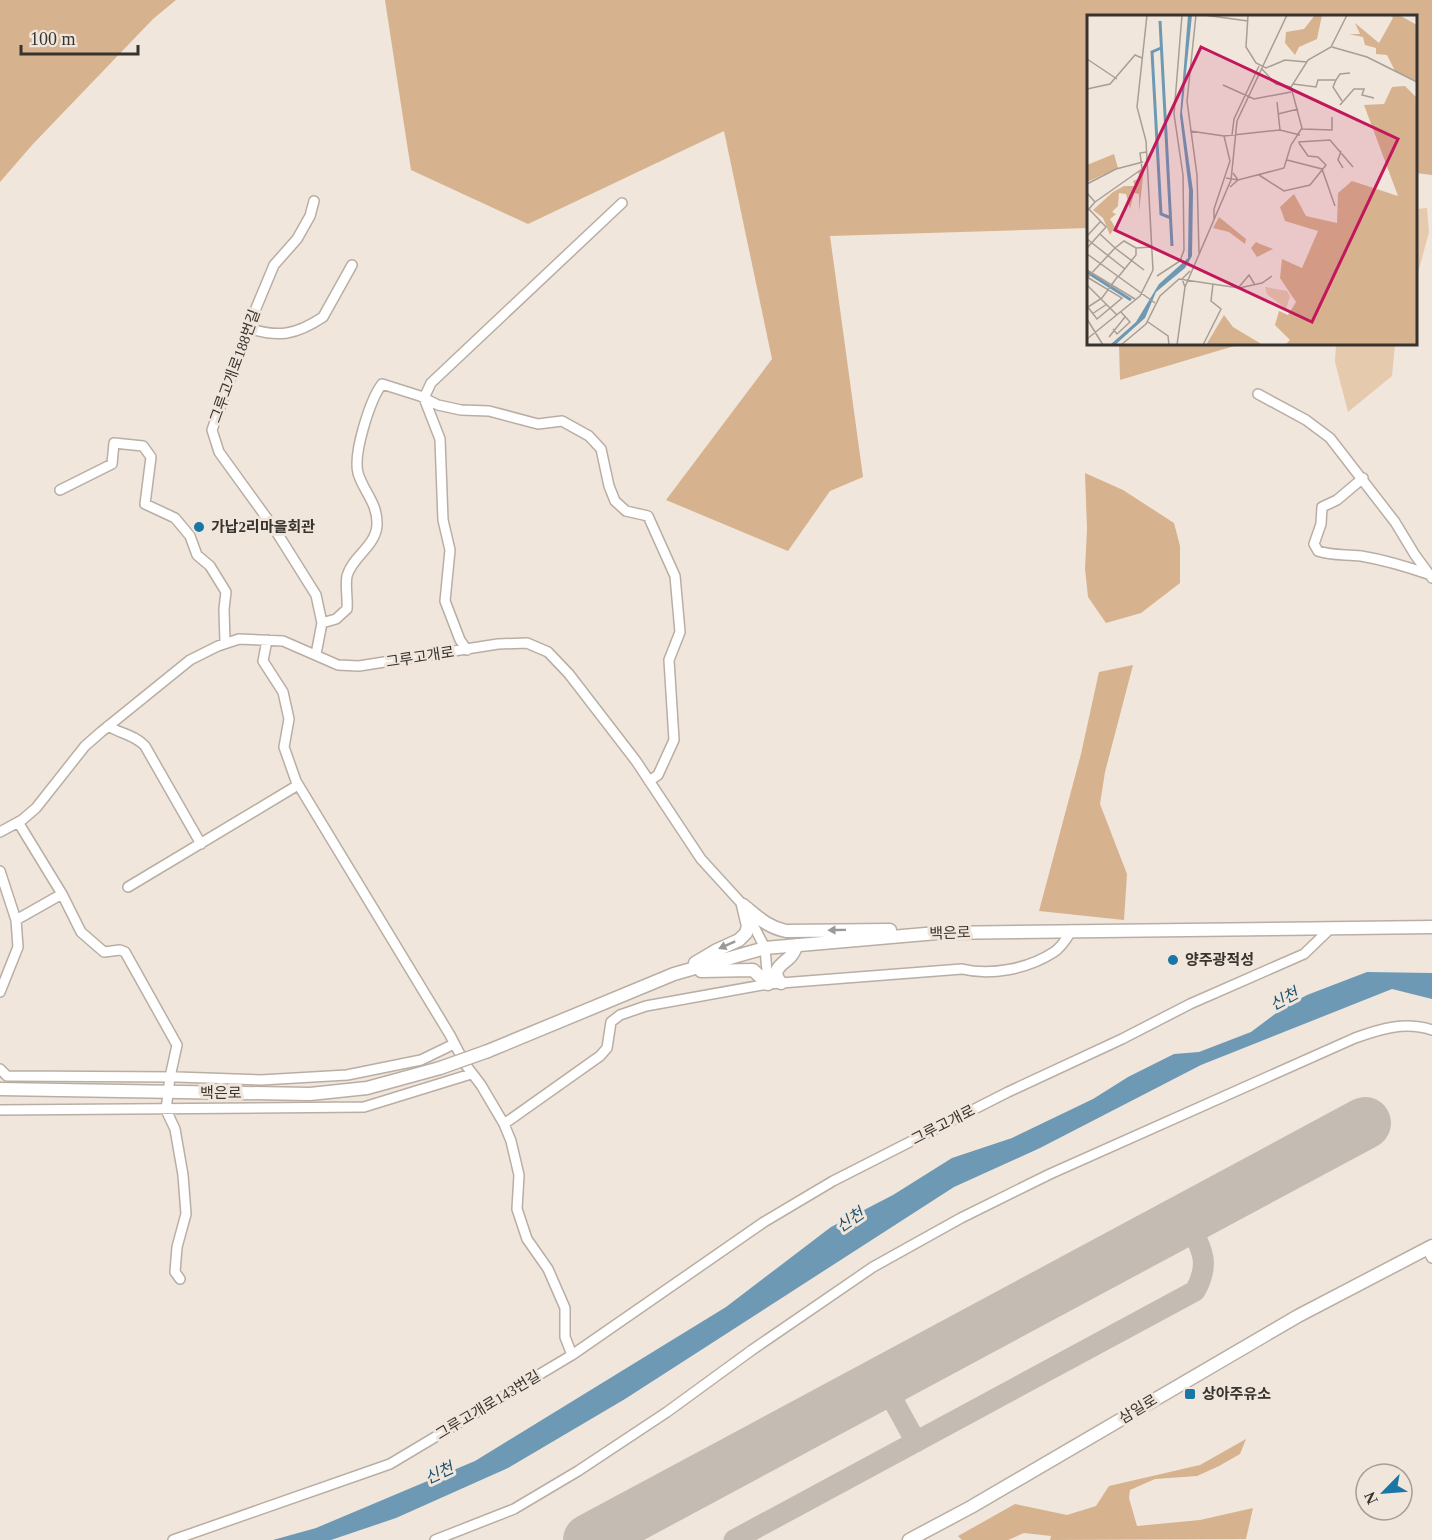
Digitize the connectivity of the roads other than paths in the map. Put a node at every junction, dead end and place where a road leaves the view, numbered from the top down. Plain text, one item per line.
1 (314, 201) dead end
2 (622, 203) dead end
3 (352, 265) dead end
4 (248, 328) junction
5 (1258, 394) dead end
6 (424, 398) junction
7 (1363, 478) junction
8 (60, 490) dead end
9 (1431, 576) edge
10 (322, 623) junction
11 (267, 640) junction
12 (225, 643) junction
13 (468, 650) junction
14 (316, 654) junction
15 (108, 726) junction
16 (649, 781) junction
17 (298, 785) junction
18 (18, 822) junction
19 (0, 832) edge
20 (201, 844) junction
21 (0, 871) edge
22 (128, 887) dead end
23 (62, 894) junction
24 (744, 905) junction
25 (16, 920) junction
26 (1432, 927) edge
27 (1330, 928) junction
28 (1072, 930) junction
29 (937, 933) junction
30 (797, 945) junction
31 (765, 948) junction
32 (682, 971) junction
33 (781, 983) junction
34 (768, 984) junction
35 (0, 992) edge
36 (1432, 1030) edge
37 (454, 1044) junction
38 (0, 1069) edge
39 (471, 1074) junction
40 (170, 1077) junction
41 (0, 1089) edge
42 (168, 1093) junction
43 (0, 1110) edge
44 (166, 1110) junction
45 (504, 1124) junction
46 (1430, 1251) edge
47 (180, 1279) dead end
48 (572, 1355) junction
49 (173, 1540) edge
50 (435, 1540) edge
51 (909, 1540) edge

1 - 4 street, 그루고개로188번길
2 - 6 street
3 - 4 street
4 - 10 street, 그루고개로188번길
5 - 7 street
6 - 10 street
6 - 13 street
6 - 16 street
7 - 9 street
7 - 9 street
8 - 12 street
10 - 14 street, 그루고개로188번길
11 - 12 street, 그루고개로
11 - 14 street, 그루고개로
11 - 17 street
12 - 15 street, 그루고개로
13 - 14 street, 그루고개로
13 - 16 street, 그루고개로
15 - 18 street, 그루고개로
15 - 20 street
16 - 24 street, 그루고개로
17 - 20 street
17 - 37 street
18 - 19 street, 그루고개로
18 - 23 street
20 - 22 street
21 - 25 street
23 - 25 street
23 - 40 street
29 -> 24 main road
24 - 31 street, 그루고개로
24 -> 32 main road
25 - 35 street
26 - 27 main road, 백은로
27 - 28 main road, 백은로
27 - 48 street, 그루고개로
28 - 29 main road, 백은로
28 - 33 street
29 - 30 main road, 백은로
30 - 31 main road, 백은로
30 - 33 main road
31 - 32 main road, 백은로
31 - 34 street
32 - 34 main road
32 - 42 main road, 백은로, bridge
33 - 34 street
34 - 45 street
36 - 50 street
37 - 39 street
37 - 40 street
38 - 40 street
39 - 44 street
39 - 45 street
40 - 42 street
41 - 42 main road, 백은로
42 - 44 street
43 - 44 street
44 - 47 street
45 - 48 street
46 - 51 main road, 삼일로
48 - 49 street, 그루고개로143번길

